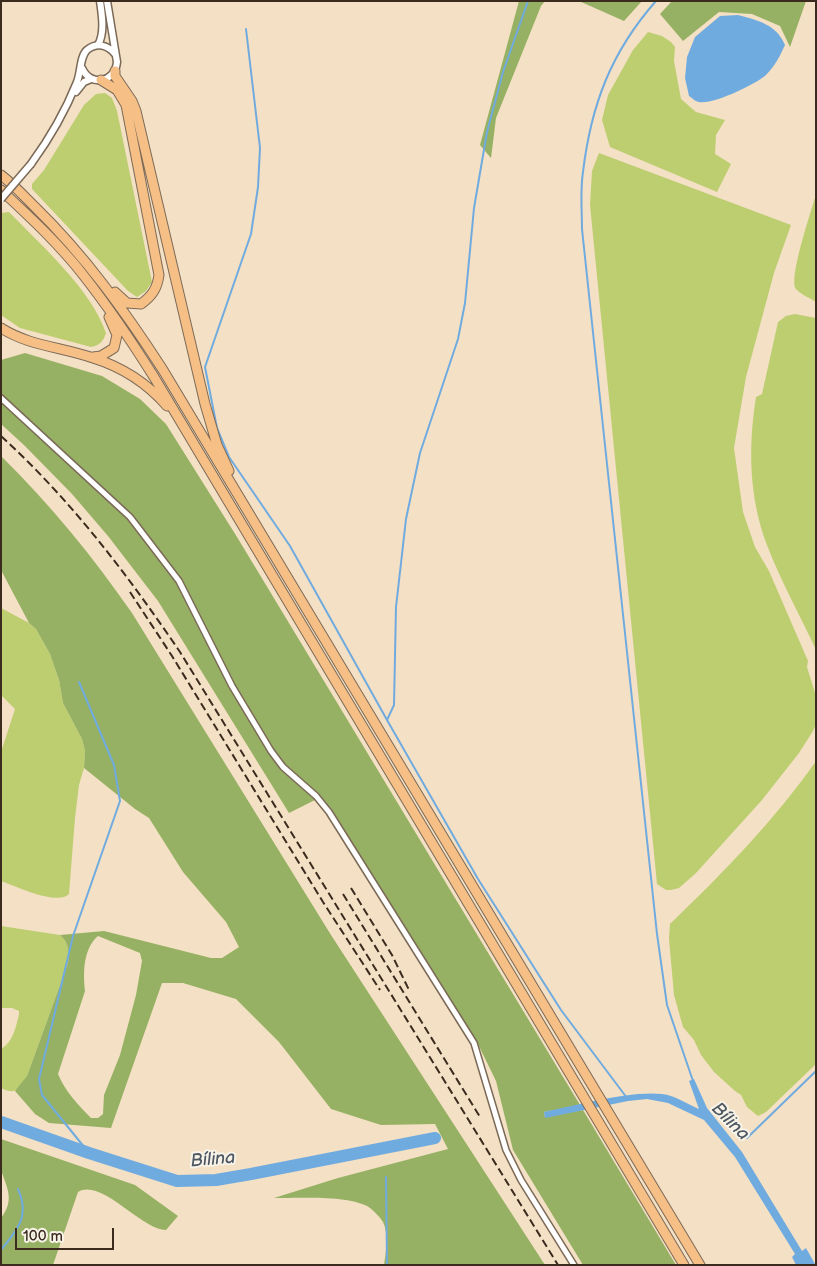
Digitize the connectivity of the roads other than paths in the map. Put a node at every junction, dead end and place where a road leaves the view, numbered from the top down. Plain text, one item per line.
1 (100, 1) edge
2 (107, 1) edge
3 (98, 45) junction
4 (114, 54) junction
5 (82, 67) junction
6 (115, 71) junction
7 (91, 79) junction
8 (101, 80) junction
9 (72, 96) junction
10 (1, 175) edge
11 (1, 190) edge
12 (1, 199) edge
13 (90, 266) junction
14 (83, 274) junction
15 (1, 328) edge
16 (92, 358) junction
17 (1, 398) edge
18 (183, 425) junction
19 (251, 517) junction
20 (574, 1265) edge
21 (684, 1265) edge
22 (700, 1265) edge

1 - 3 street
2 - 4 street
3 - 4 street
3 - 5 street
4 - 6 street
5 - 7 street
5 - 9 street
6 - 8 street
6 - 19 highway
7 - 8 street
7 - 9 street
8 - 13 highway
9 - 12 street, bridge
10 - 13 highway
11 - 14 highway
13 - 19 highway
14 - 16 highway
14 - 18 highway
15 - 16 highway
16 - 18 highway
17 - 20 street
18 - 21 highway
19 - 22 highway

